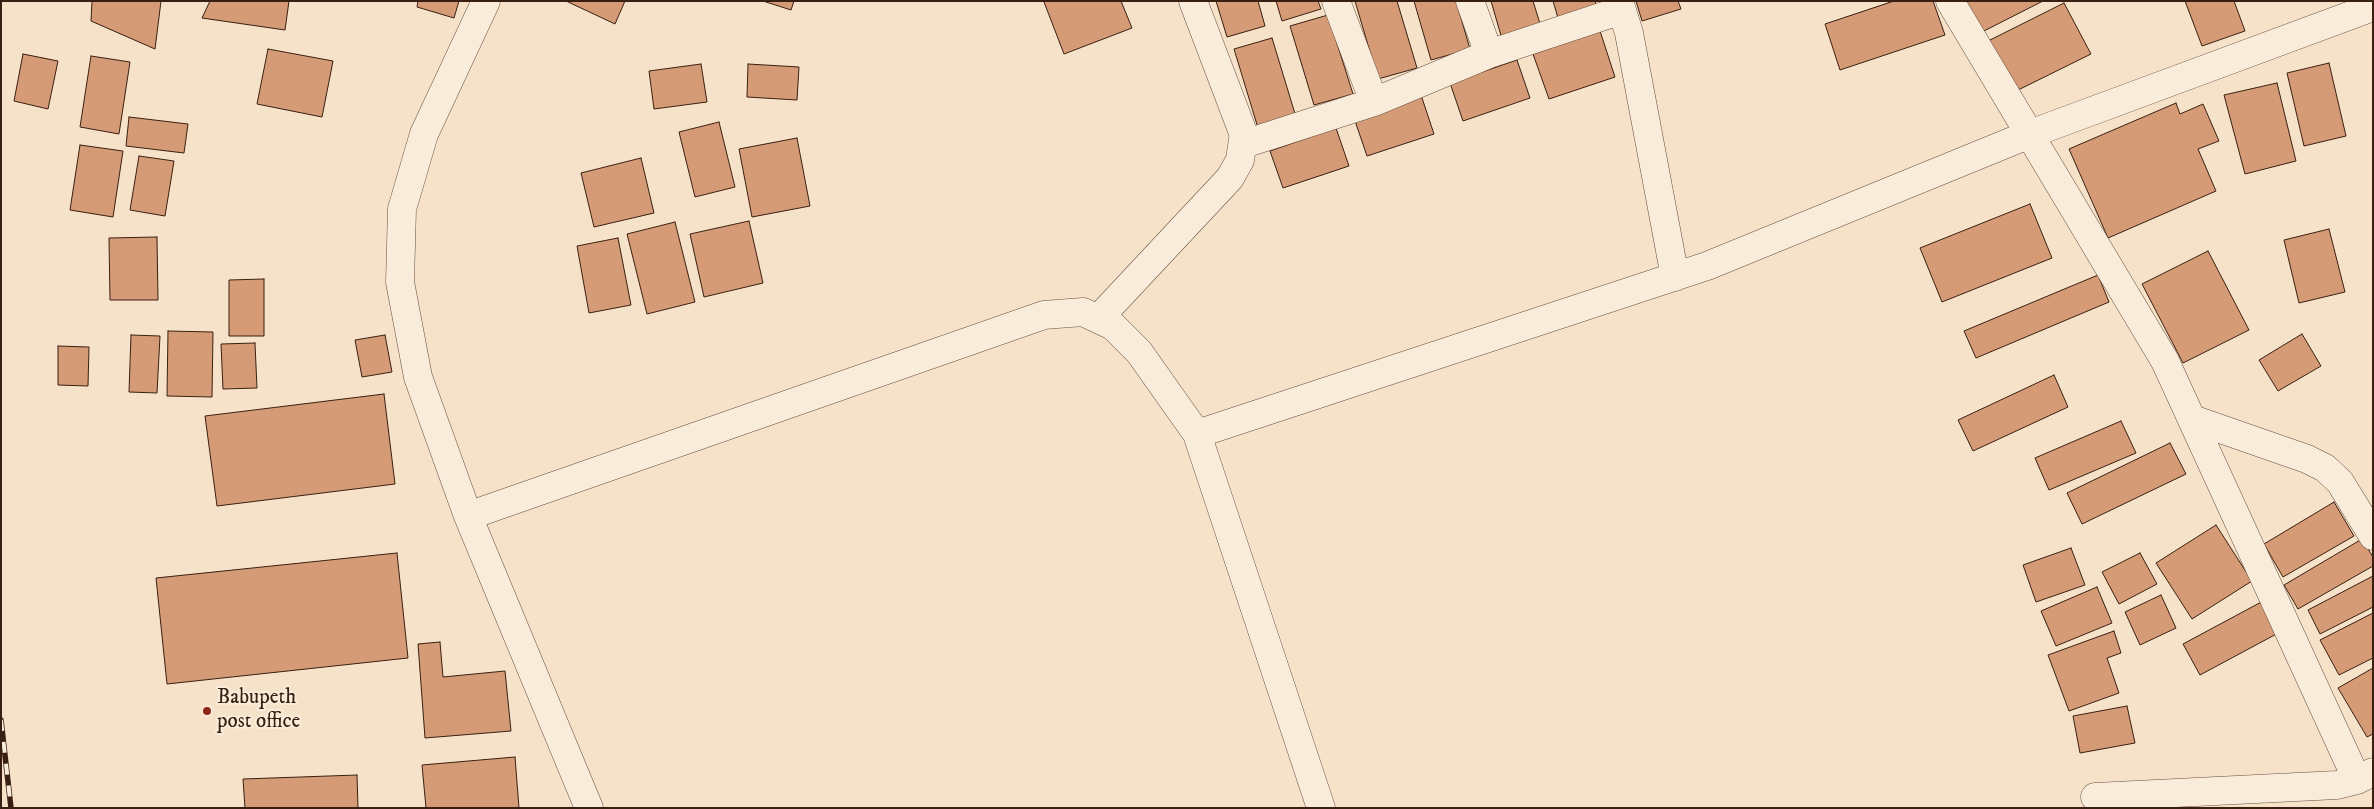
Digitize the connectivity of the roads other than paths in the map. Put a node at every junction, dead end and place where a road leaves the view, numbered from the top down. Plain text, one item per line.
1 (486, 1) edge
2 (1193, 1) edge
3 (1336, 1) edge
4 (1470, 1) edge
5 (1950, 1) edge
6 (2368, 1) edge
7 (1620, 6) edge
8 (2373, 7) edge
9 (1488, 54) junction
10 (1374, 102) junction
11 (2030, 134) junction
12 (1247, 142) junction
13 (1675, 276) junction
14 (1098, 319) junction
15 (2192, 419) junction
16 (1197, 434) junction
17 (468, 516) junction
18 (2373, 536) edge
19 (2368, 776) edge
20 (2095, 797) dead end
21 (2333, 797) edge
22 (589, 808) edge
23 (1321, 808) edge

1 - 17 street
2 - 12 street
3 - 10 street
4 - 9 street
5 - 11 street
6 - 8 street
7 - 9 street
7 - 13 street
8 - 11 street
9 - 10 street
10 - 12 street
11 - 13 street
11 - 15 street
12 - 14 street
13 - 16 street
14 - 16 street
14 - 17 street
15 - 18 street
15 - 19 street
16 - 23 street
17 - 22 street
19 - 21 street
20 - 21 street

